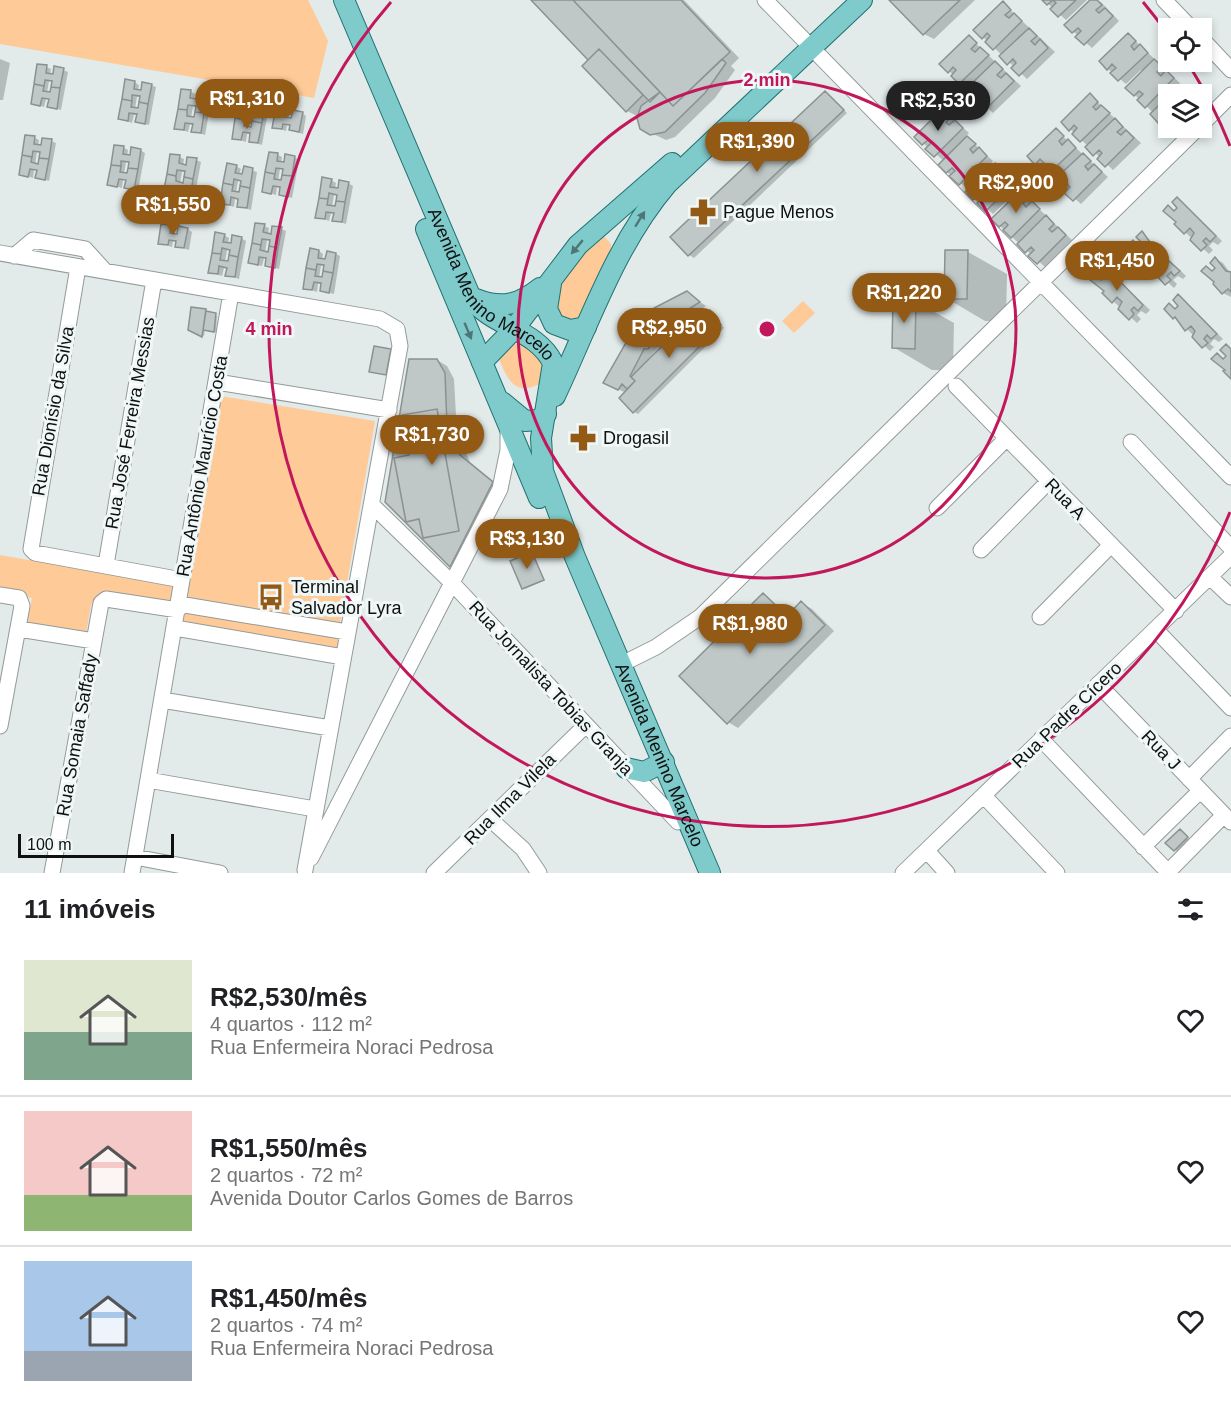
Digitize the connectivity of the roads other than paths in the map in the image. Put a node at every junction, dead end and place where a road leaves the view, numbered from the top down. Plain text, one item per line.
1 (332, 0) edge
2 (344, 0) edge
3 (765, 0) edge
4 (847, 0) edge
5 (862, 0) edge
6 (1164, 0) edge
7 (1181, 18) edge
8 (808, 43) junction
9 (1212, 50) edge
10 (1231, 70) edge
11 (1230, 99) edge
12 (1212, 115) edge
13 (1188, 138) edge
14 (601, 224) junction
15 (4, 257) edge
16 (616, 263) junction
17 (78, 267) junction
18 (105, 272) junction
19 (555, 277) junction
20 (154, 280) junction
21 (1042, 282) junction
22 (231, 293) junction
23 (471, 298) junction
24 (586, 327) junction
25 (514, 329) junction
26 (482, 362) junction
27 (217, 382) junction
28 (956, 386) dead end
29 (498, 398) junction
30 (389, 411) junction
31 (546, 414) junction
32 (508, 424) junction
33 (1007, 438) junction
34 (1131, 442) dead end
35 (1231, 477) edge
36 (1048, 482) junction
37 (372, 505) junction
38 (937, 508) dead end
39 (1110, 546) junction
40 (1231, 548) edge
41 (981, 550) dead end
42 (1231, 556) edge
43 (106, 565) junction
44 (1210, 577) junction
45 (182, 580) junction
46 (452, 583) junction
47 (0, 594) edge
48 (1231, 597) edge
49 (179, 607) junction
50 (1176, 611) junction
51 (1040, 617) dead end
52 (175, 628) junction
53 (19, 629) junction
54 (1156, 630) junction
55 (347, 632) junction
56 (94, 641) junction
57 (343, 657) junction
58 (620, 665) junction
59 (1098, 684) junction
60 (162, 700) junction
61 (1231, 708) edge
62 (586, 724) junction
63 (0, 726) edge
64 (330, 728) junction
65 (1231, 736) edge
66 (1041, 739) junction
67 (660, 765) junction
68 (626, 768) junction
69 (1189, 779) junction
70 (148, 780) junction
71 (320, 786) junction
72 (347, 789) junction
73 (1200, 791) junction
74 (984, 796) junction
75 (315, 808) junction
76 (490, 819) junction
77 (1228, 819) edge
78 (678, 822) junction
79 (1143, 847) junction
80 (927, 851) junction
81 (135, 856) junction
82 (304, 871) edge
83 (52, 873) edge
84 (132, 873) edge
85 (220, 873) edge
86 (434, 873) edge
87 (538, 873) edge
88 (698, 873) edge
89 (710, 873) edge
90 (903, 873) edge
91 (947, 873) edge
92 (1058, 873) edge
93 (1169, 873) edge

1 -> 26 main road, Avenida Menino Marcelo
2 - 23 main road, Avenida Menino Marcelo
3 - 8 street
4 - 8 main road
5 - 8 main road
6 - 7 street
8 - 14 main road
16 -> 8 main road
8 - 21 street
9 - 10 street
11 - 12 street
13 - 21 street
14 - 16 main road
14 -> 19 main road
15 - 17 street
15 - 18 street
16 - 24 main road
17 - 18 street
17 - 43 street, Rua Dionísio da Silva
18 - 20 street
19 - 23 main road
19 - 24 main road
19 - 25 main road
20 - 22 street
20 - 43 street, Rua José Ferreira Messias
21 - 35 street
21 - 58 street
22 - 27 street, Rua Antônio Maurício Costa
22 - 30 street
23 - 25 main road, Avenida Menino Marcelo
24 - 31 main road
25 - 26 main road
25 - 31 main road, Avenida Menino Marcelo
26 - 29 main road, Avenida Menino Marcelo
27 - 30 street
27 - 45 street, Rua Antônio Maurício Costa
28 - 33 street, Rua A
29 - 31 main road
29 - 32 main road, Avenida Menino Marcelo
30 - 37 street
31 - 58 main road, Avenida Menino Marcelo
32 - 46 street
32 - 67 main road, Avenida Menino Marcelo
33 - 36 street, Rua A
33 - 38 street
34 - 40 street
36 - 39 street, Rua A
36 - 41 street
37 - 46 street, Rua Jornalista Tobias Granja
37 - 55 street
39 - 50 street, Rua A
39 - 51 street
42 - 44 street, Rua Padre Cícero
43 - 45 street
44 - 48 street
44 - 50 street, Rua Padre Cícero
45 - 49 street, Rua Antônio Maurício Costa
46 - 62 street, Rua Jornalista Tobias Granja
46 - 72 street
47 - 53 street
49 - 52 street, Rua Antônio Maurício Costa
49 - 55 street
49 - 56 street, Rua Somaia Saffady
50 - 54 street, Rua Padre Cícero
52 - 57 street
52 - 60 street, Rua Antônio Maurício Costa
53 - 56 street
53 - 63 street
54 - 59 street, Rua Padre Cícero
54 - 61 street
55 - 57 street
56 - 83 street, Rua Somaia Saffady
57 - 64 street
58 - 67 main road, Avenida Menino Marcelo
59 - 66 street, Rua Padre Cícero
59 - 69 street, Rua J
60 - 64 street
60 - 70 street, Rua Antônio Maurício Costa
62 - 68 street, Rua Jornalista Tobias Granja
62 - 76 street, Rua Ilma Vilela
64 - 71 street
65 - 69 street
66 - 74 street, Rua Padre Cícero
66 - 79 street
67 - 68 main road
67 - 78 main road, Avenida Menino Marcelo
67 - 89 main road, Avenida Menino Marcelo
68 - 78 street, Rua Jornalista Tobias Granja
69 - 73 street, Rua J
70 - 75 street
70 - 81 street, Rua Antônio Maurício Costa
71 - 72 street
71 - 75 street
72 - 82 street
73 - 77 street, Rua J
73 - 79 street
74 - 80 street, Rua Padre Cícero
74 - 92 street
75 - 82 street
76 - 86 street, Rua Ilma Vilela
76 - 87 street
77 - 93 street
78 - 88 main road, Avenida Menino Marcelo
79 - 93 street
80 - 90 street, Rua Padre Cícero
80 - 91 street
81 - 84 street, Rua Antônio Maurício Costa
81 - 85 street

